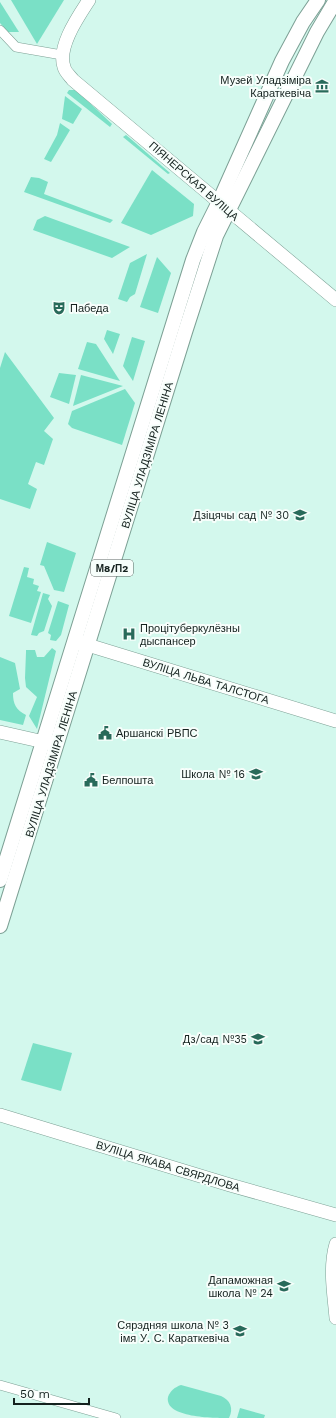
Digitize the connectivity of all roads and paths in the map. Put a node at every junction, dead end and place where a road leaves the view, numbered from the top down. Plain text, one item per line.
1 (89, 0) edge
2 (317, 2) edge
3 (334, 9) edge
4 (0, 30) edge
5 (62, 55) junction
6 (224, 206) junction
7 (336, 300) edge
8 (81, 643) junction
9 (336, 722) edge
10 (0, 732) edge
11 (50, 744) junction
12 (0, 880) edge
13 (0, 926) edge
14 (0, 1115) edge
15 (336, 1215) edge
16 (336, 1244) edge
17 (336, 1318) edge
18 (0, 1384) edge
19 (116, 1418) edge

1 - 5 street
2 - 3 main road
2 - 6 main road, ВУЛІЦА УЛАДЗІМІРА ЛЕНІНА / М8/П2
3 - 6 main road, ВУЛІЦА УЛАДЗІМІРА ЛЕНІНА / М8/П2
4 - 5 street
5 - 6 street, ПІЯНЕРСКАЯ ВУЛІЦА
6 - 7 street, ПІЯНЕРСКАЯ ВУЛІЦА
6 - 8 main road, ВУЛІЦА УЛАДЗІМІРА ЛЕНІНА / М8/П2
8 - 9 street, ВУЛІЦА ЛЬВА ТАЛСТОГА
8 - 11 main road, ВУЛІЦА УЛАДЗІМІРА ЛЕНІНА / М8/П2
10 - 11 street
11 - 12 main road, ВУЛІЦА УЛАДЗІМІРА ЛЕНІНА / М8/П2
11 - 13 main road, ВУЛІЦА УЛАДЗІМІРА ЛЕНІНА / М8/П2
14 - 15 street, ВУЛІЦА ЯКАВА СВЯРДЛОВА
16 - 17 street
18 - 19 street

